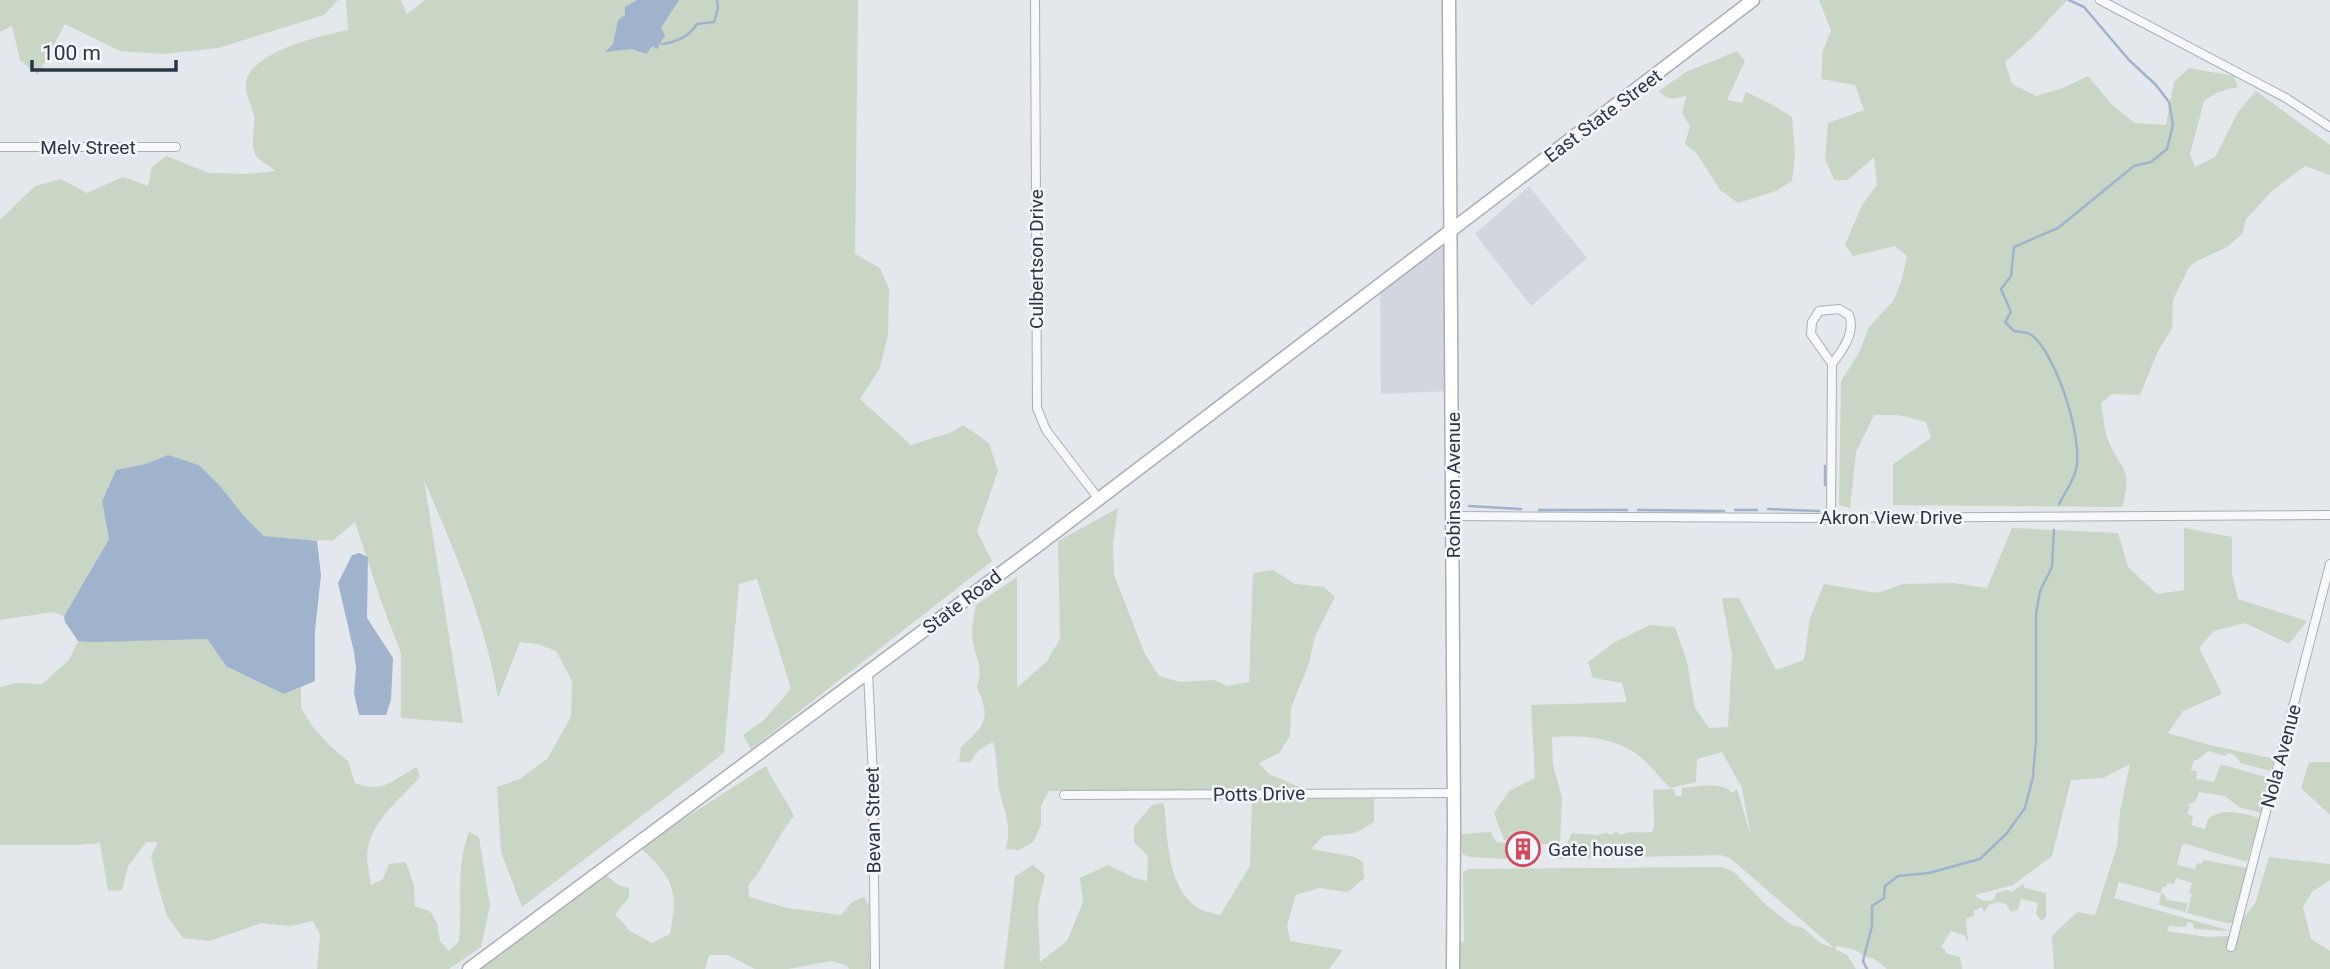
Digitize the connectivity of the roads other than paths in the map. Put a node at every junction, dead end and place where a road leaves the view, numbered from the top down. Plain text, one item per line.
1 (1035, 0) edge
2 (1450, 0) edge
3 (1754, 0) edge
4 (2100, 0) edge
5 (2330, 127) edge
6 (176, 146) dead end
7 (0, 147) edge
8 (1452, 231) junction
9 (1832, 365) junction
10 (1098, 498) junction
11 (1452, 516) junction
12 (2330, 516) edge
13 (1831, 517) junction
14 (2330, 564) edge
15 (868, 672) junction
16 (1454, 793) junction
17 (1064, 795) dead end
18 (2231, 947) dead end
19 (469, 969) edge
20 (875, 969) edge
21 (1453, 969) edge

1 - 10 street, Culbertson Drive
2 - 8 street, Robinson Avenue
3 - 8 street, East State Street
4 - 5 street
6 - 7 street, Melv Street
8 - 10 street, State Road
8 - 11 street, Robinson Avenue
9 - 9 street
9 - 13 street
10 - 15 street, State Road
11 - 13 street, Akron View Drive
11 - 16 street, Robinson Avenue
12 - 13 street, Akron View Drive
14 - 18 street, Nola Avenue
15 - 19 street, State Road
15 - 20 street, Bevan Street
16 - 17 street, Potts Drive
16 - 21 street, Robinson Avenue

